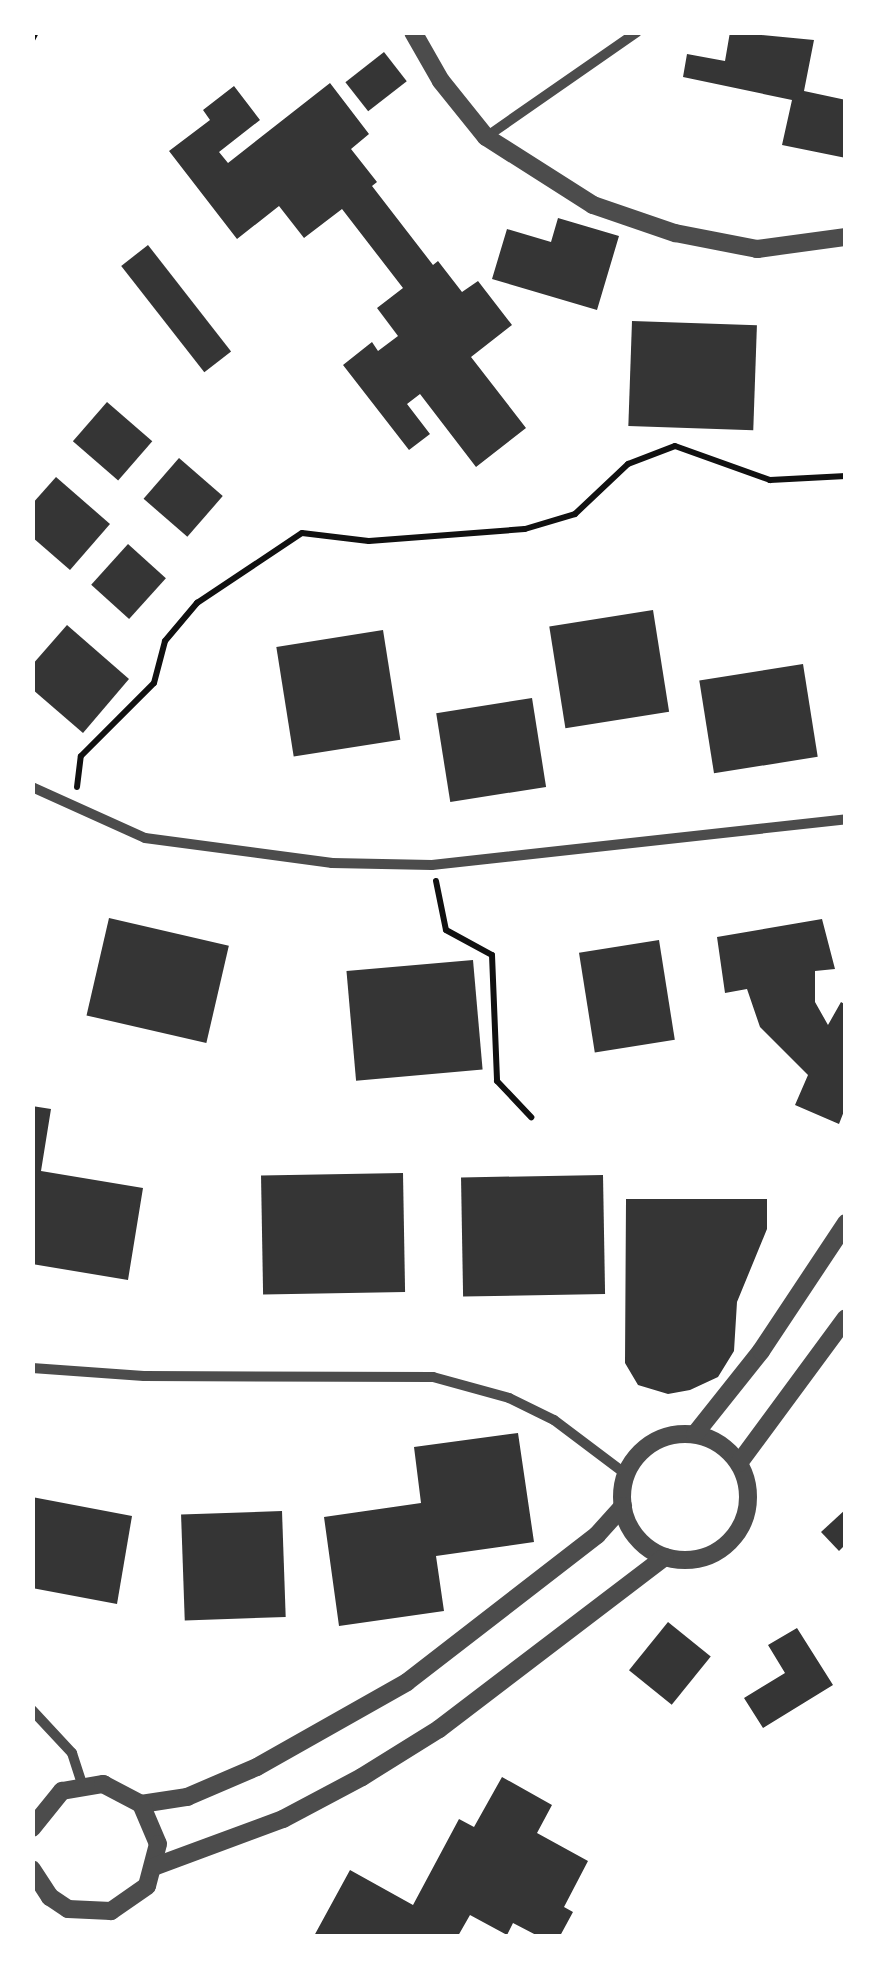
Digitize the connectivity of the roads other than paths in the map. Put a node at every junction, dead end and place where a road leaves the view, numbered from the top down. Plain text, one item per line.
1 (413, 32) edge
2 (636, 32) edge
3 (486, 136) junction
4 (846, 237) edge
5 (32, 787) edge
6 (846, 820) edge
7 (846, 1223) edge
8 (846, 1318) edge
9 (32, 1368) edge
10 (695, 1434) junction
11 (739, 1464) junction
12 (627, 1475) junction
13 (623, 1506) junction
14 (665, 1557) junction
15 (32, 1710) edge
16 (82, 1784) junction
17 (141, 1804) junction
18 (32, 1828) edge
19 (156, 1866) junction
20 (32, 1869) edge
21 (42, 1901) edge

1 - 3 street
2 - 3 street
3 - 4 street
5 - 6 street
7 - 10 street
8 - 11 street
9 - 12 street
10 - 11 street
10 - 12 street
11 - 14 street
12 - 13 street
13 - 14 street
13 - 17 street
14 - 19 street
15 - 16 street
16 - 17 street
16 - 18 street
17 - 19 street
19 - 21 street
20 - 21 street

